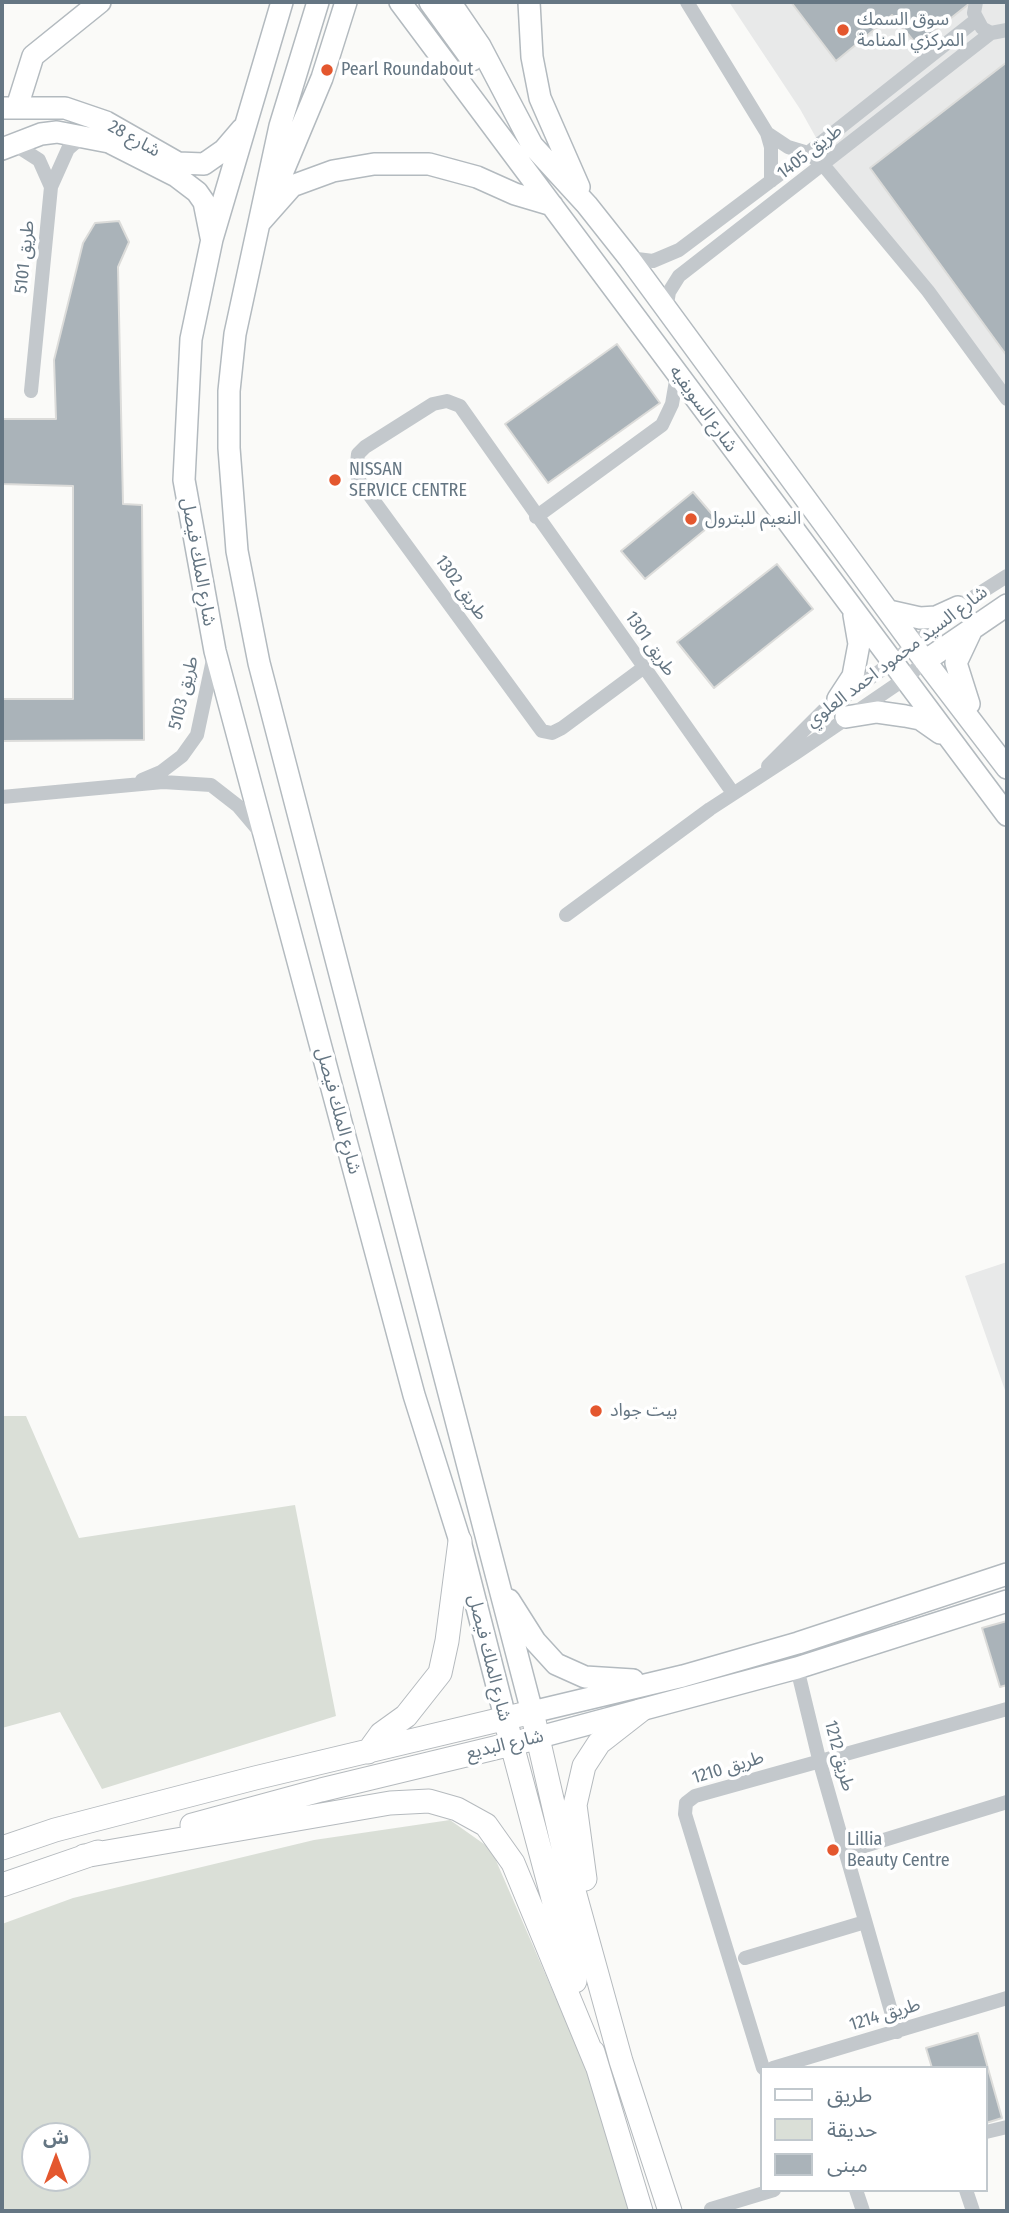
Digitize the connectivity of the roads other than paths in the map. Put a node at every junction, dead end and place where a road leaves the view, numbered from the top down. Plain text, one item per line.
1 (100, 2) edge
2 (282, 2) edge
3 (318, 2) edge
4 (346, 2) edge
5 (400, 2) edge
6 (430, 2) edge
7 (450, 2) edge
8 (529, 2) edge
9 (687, 2) edge
10 (976, 2) edge
11 (976, 20) junction
12 (1007, 30) edge
13 (991, 33) junction
14 (9, 107) edge
15 (249, 121) junction
16 (767, 133) junction
17 (84, 135) junction
18 (531, 145) junction
19 (8, 146) edge
20 (808, 153) junction
21 (824, 166) junction
22 (771, 181) junction
23 (51, 187) junction
24 (552, 205) junction
25 (587, 205) junction
26 (260, 222) junction
27 (212, 239) junction
28 (629, 258) junction
29 (666, 310) junction
30 (677, 375) junction
31 (31, 391) dead end
32 (1007, 399) edge
33 (454, 403) joint
34 (536, 517) junction
35 (1007, 576) edge
36 (1007, 605) edge
37 (958, 607) junction
38 (889, 611) junction
39 (854, 613) junction
40 (972, 629) junction
41 (215, 651) junction
42 (919, 653) junction
43 (643, 668) junction
44 (899, 670) junction
45 (842, 708) junction
46 (981, 732) junction
47 (951, 740) junction
48 (1007, 768) edge
49 (121, 788) junction
50 (733, 793) junction
51 (2, 797) edge
52 (1007, 815) edge
53 (266, 842) junction
54 (566, 915) dead end
55 (460, 1541) junction
56 (1007, 1574) edge
57 (496, 1578) junction
58 (1007, 1601) edge
59 (797, 1668) junction
60 (663, 1681) junction
61 (1007, 1709) edge
62 (640, 1711) junction
63 (531, 1712) junction
64 (505, 1717) junction
65 (536, 1738) junction
66 (510, 1743) junction
67 (368, 1752) junction
68 (820, 1763) junction
69 (1007, 1802) edge
70 (2, 1848) edge
71 (845, 1852) junction
72 (84, 1856) junction
73 (2, 1885) edge
74 (865, 1922) junction
75 (745, 1958) dead end
76 (1007, 1998) edge
77 (897, 2032) junction
78 (621, 2061) junction
79 (597, 2066) junction
80 (762, 2066) edge
81 (781, 2066) edge
82 (1007, 2127) edge
83 (988, 2132) edge
84 (772, 2192) edge
85 (857, 2192) edge
86 (967, 2192) edge
87 (751, 2204) edge
88 (711, 2209) dead end
89 (641, 2211) edge
90 (670, 2211) edge
91 (863, 2211) edge
92 (973, 2211) edge

1 - 14 main road
2 - 15 main road, شارع الملك فيصل
3 - 26 main road, شارع الملك فيصل
4 - 26 main road
5 - 24 main road, شارع السويفيه
6 - 18 main road
7 - 18 main road, شارع السويفيه
8 - 25 main road
9 - 16 street, طريق 1405
10 - 11 street
11 - 13 street
11 - 20 street, طريق 1405
12 - 13 street
13 - 21 street, طريق 1405
14 - 15 main road, شارع 28
15 - 27 main road, شارع الملك فيصل
16 - 20 street, طريق 1405
16 - 22 street, طريق 1405
17 - 19 main road, شارع 28
17 - 23 street, طريق 5101
17 - 27 main road, شارع 28
18 - 25 main road, شارع السويفيه
19 - 23 street
20 - 21 street
20 - 22 street, طريق 1405
21 - 29 street, طريق 1405
21 - 32 street
22 - 28 street, طريق 1405
23 - 31 street, طريق 5101
24 - 26 main road
24 - 30 main road, شارع السويفيه
25 - 28 main road, شارع السويفيه
26 - 57 main road, شارع الملك فيصل
27 - 41 main road, شارع الملك فيصل
28 - 29 main road, شارع السويفيه
29 - 38 main road, شارع السويفيه
30 - 34 street
30 - 39 main road, شارع السويفيه
33 - 34 street, طريق 1301
33 - 43 street, طريق 1302
34 - 43 street, طريق 1301
35 - 37 street, شارع السيد محمود احمد العلوي
36 - 40 main road, شارع السيد محمود احمد العلوي
37 - 38 main road
37 - 42 street, شارع السيد محمود احمد العلوي
38 - 42 main road, شارع السويفيه
39 - 44 main road, شارع السويفيه
39 - 45 main road
40 - 42 main road, شارع السيد محمود احمد العلوي
40 - 46 main road
41 - 49 street, طريق 5103
41 - 53 main road, شارع الملك فيصل
42 - 44 street, شارع السيد محمود احمد العلوي
42 - 44 street, شارع السيد محمود احمد العلوي
42 - 46 main road, شارع السويفيه
43 - 50 street, طريق 1301
44 - 45 street, شارع السيد محمود احمد العلوي
44 - 45 street, شارع السيد محمود احمد العلوي
44 - 47 main road, شارع السويفيه
45 - 47 main road
45 - 50 street, شارع السيد محمود احمد العلوي
46 - 48 main road, شارع السويفيه
47 - 52 main road, شارع السويفيه
49 - 51 street, طريق 5103
49 - 53 street, طريق 5103
50 - 54 street, شارع السيد محمود احمد العلوي
53 - 55 main road, شارع الملك فيصل
55 - 64 main road, شارع الملك فيصل
55 - 67 main road
56 - 60 main road, شارع البديع
57 - 60 main road
57 - 63 main road, شارع الملك فيصل
58 - 59 main road, شارع البديع
59 - 62 main road, شارع البديع
59 - 68 street, طريق 1212
60 - 63 main road, شارع البديع
61 - 68 street, طريق 1210
62 - 65 main road, شارع البديع
62 - 78 main road
63 - 64 main road, شارع البديع
63 - 65 main road, شارع الملك فيصل
64 - 66 main road, شارع الملك فيصل
64 - 67 main road, شارع البديع
65 - 66 main road, شارع البديع
65 - 78 main road, شارع الملك فيصل
66 - 72 main road, شارع البديع
66 - 79 main road, شارع الملك فيصل
67 - 70 main road, شارع البديع
68 - 71 street, طريق 1212
68 - 80 street, طريق 1210
69 - 71 street
71 - 74 street, طريق 1212
72 - 73 main road, شارع البديع
72 - 79 main road
74 - 75 street
74 - 77 street, طريق 1212
76 - 77 street, طريق 1214
77 - 81 street, طريق 1214
78 - 90 main road, شارع الملك فيصل
79 - 89 main road, شارع الملك فيصل
82 - 83 street
84 - 87 street
85 - 91 street
86 - 92 street
87 - 88 street

